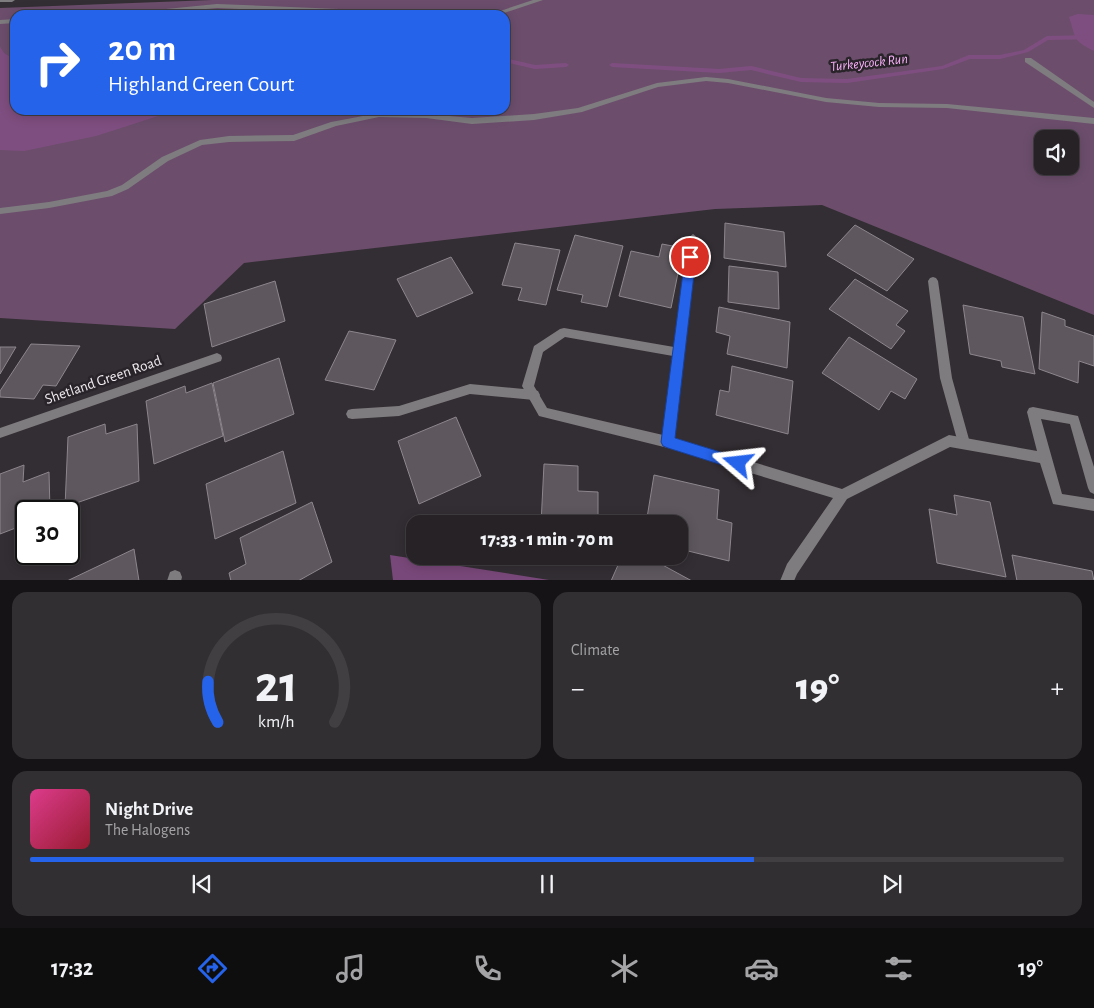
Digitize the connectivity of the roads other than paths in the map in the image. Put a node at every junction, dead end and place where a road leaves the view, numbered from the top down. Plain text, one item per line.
1 (0, 0) edge
2 (12, 0) edge
3 (540, 0) edge
4 (176, 10) edge
5 (315, 10) edge
6 (507, 10) edge
7 (1028, 60) dead end
8 (1094, 106) edge
9 (1094, 121) edge
10 (0, 211) edge
11 (692, 238) dead end
12 (932, 281) dead end
13 (679, 352) junction
14 (217, 358) dead end
15 (534, 395) junction
16 (352, 414) dead end
17 (0, 433) edge
18 (668, 442) junction
19 (964, 443) junction
20 (1045, 458) junction
21 (1094, 488) edge
22 (844, 495) junction
23 (1094, 505) edge
24 (787, 580) edge

1 - 2 street
3 - 6 street
4 - 5 street
7 - 8 street
9 - 10 street
11 - 13 street
12 - 19 street
13 - 15 street
13 - 18 street
14 - 17 street, Shetland Green Road
15 - 16 street
15 - 18 street
18 - 22 street
19 - 20 street
19 - 22 street
20 - 21 street
20 - 23 street
22 - 24 street

